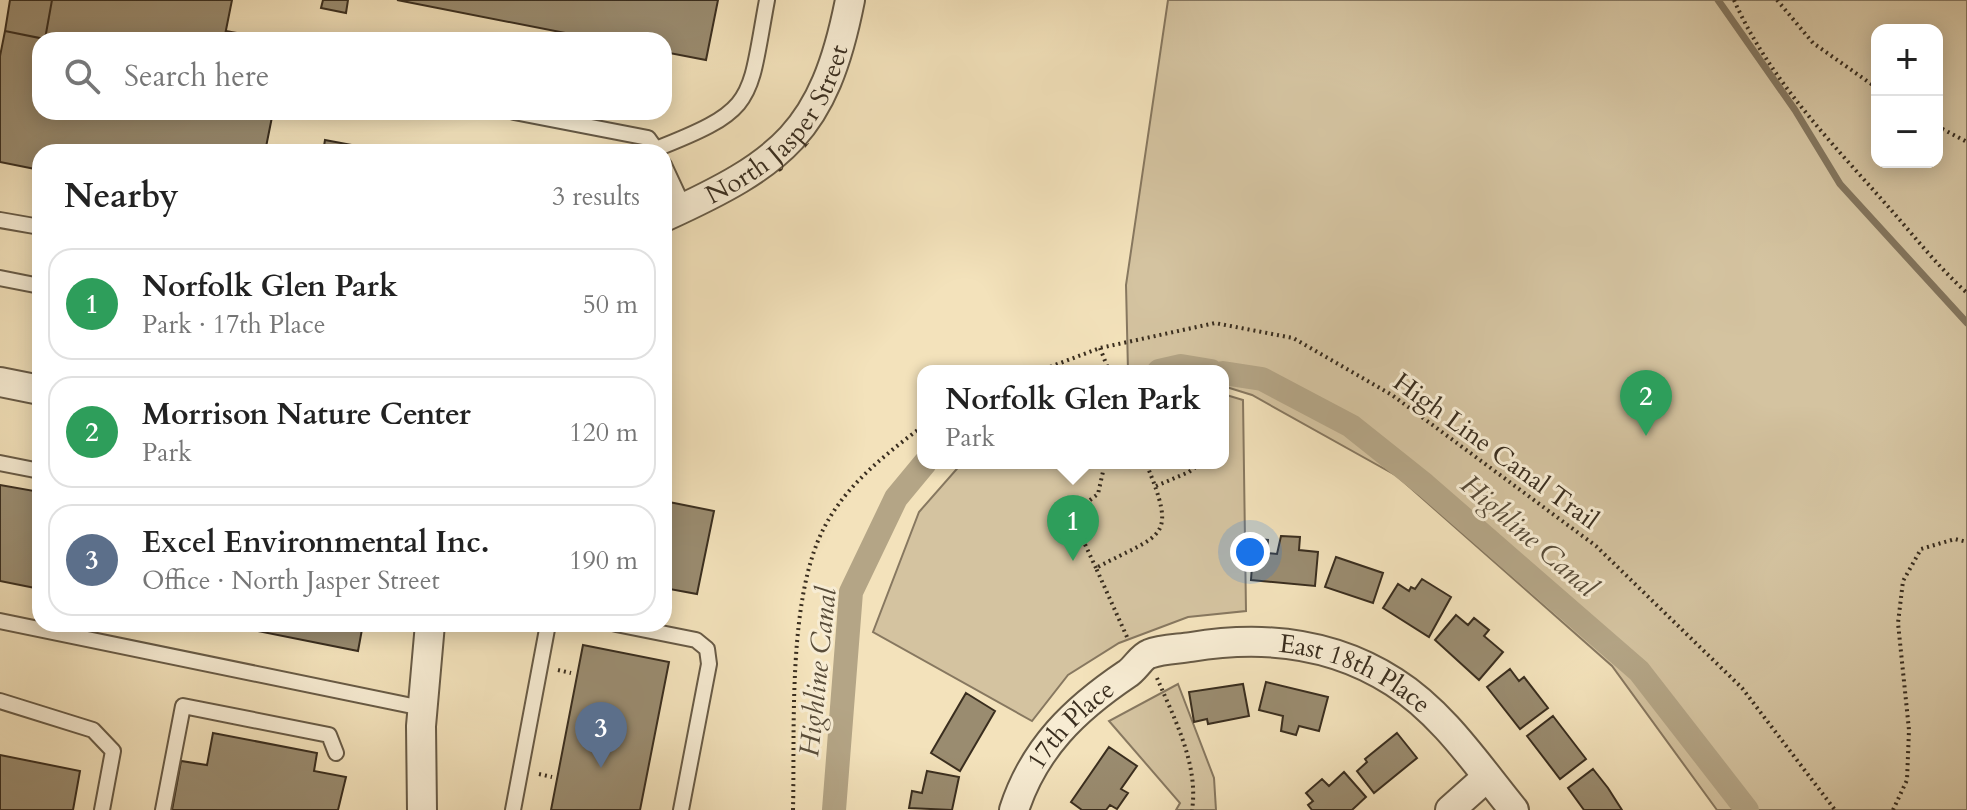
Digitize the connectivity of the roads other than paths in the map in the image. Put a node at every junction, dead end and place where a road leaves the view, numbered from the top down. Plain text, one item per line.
1 (767, 0) edge
2 (850, 0) edge
3 (555, 120) edge
4 (652, 144) edge
5 (671, 144) edge
6 (674, 212) edge
7 (0, 220) edge
8 (32, 226) edge
9 (0, 278) edge
10 (32, 284) edge
11 (0, 382) edge
12 (32, 388) edge
13 (0, 463) edge
14 (32, 469) edge
15 (0, 621) edge
16 (32, 625) edge
17 (90, 632) edge
18 (429, 632) edge
19 (546, 632) edge
20 (656, 632) edge
21 (1147, 654) joint
22 (0, 701) edge
23 (422, 708) junction
24 (336, 753) dead end
25 (1487, 777) junction
26 (102, 810) edge
27 (163, 810) edge
28 (422, 810) edge
29 (513, 810) edge
30 (681, 810) edge
31 (1014, 810) edge
32 (1450, 810) edge
33 (1514, 810) edge

1 - 5 lane
2 - 6 street, North Jasper Street
3 - 4 lane
7 - 8 lane
9 - 10 lane
11 - 12 street
13 - 14 lane
15 - 16 lane
17 - 23 lane
18 - 23 street
19 - 29 lane
20 - 30 lane
21 - 25 street, East 18th Place
21 - 31 street, 17th Place
22 - 26 lane
23 - 28 street
24 - 27 lane
25 - 32 street
25 - 33 street, East 18th Place

